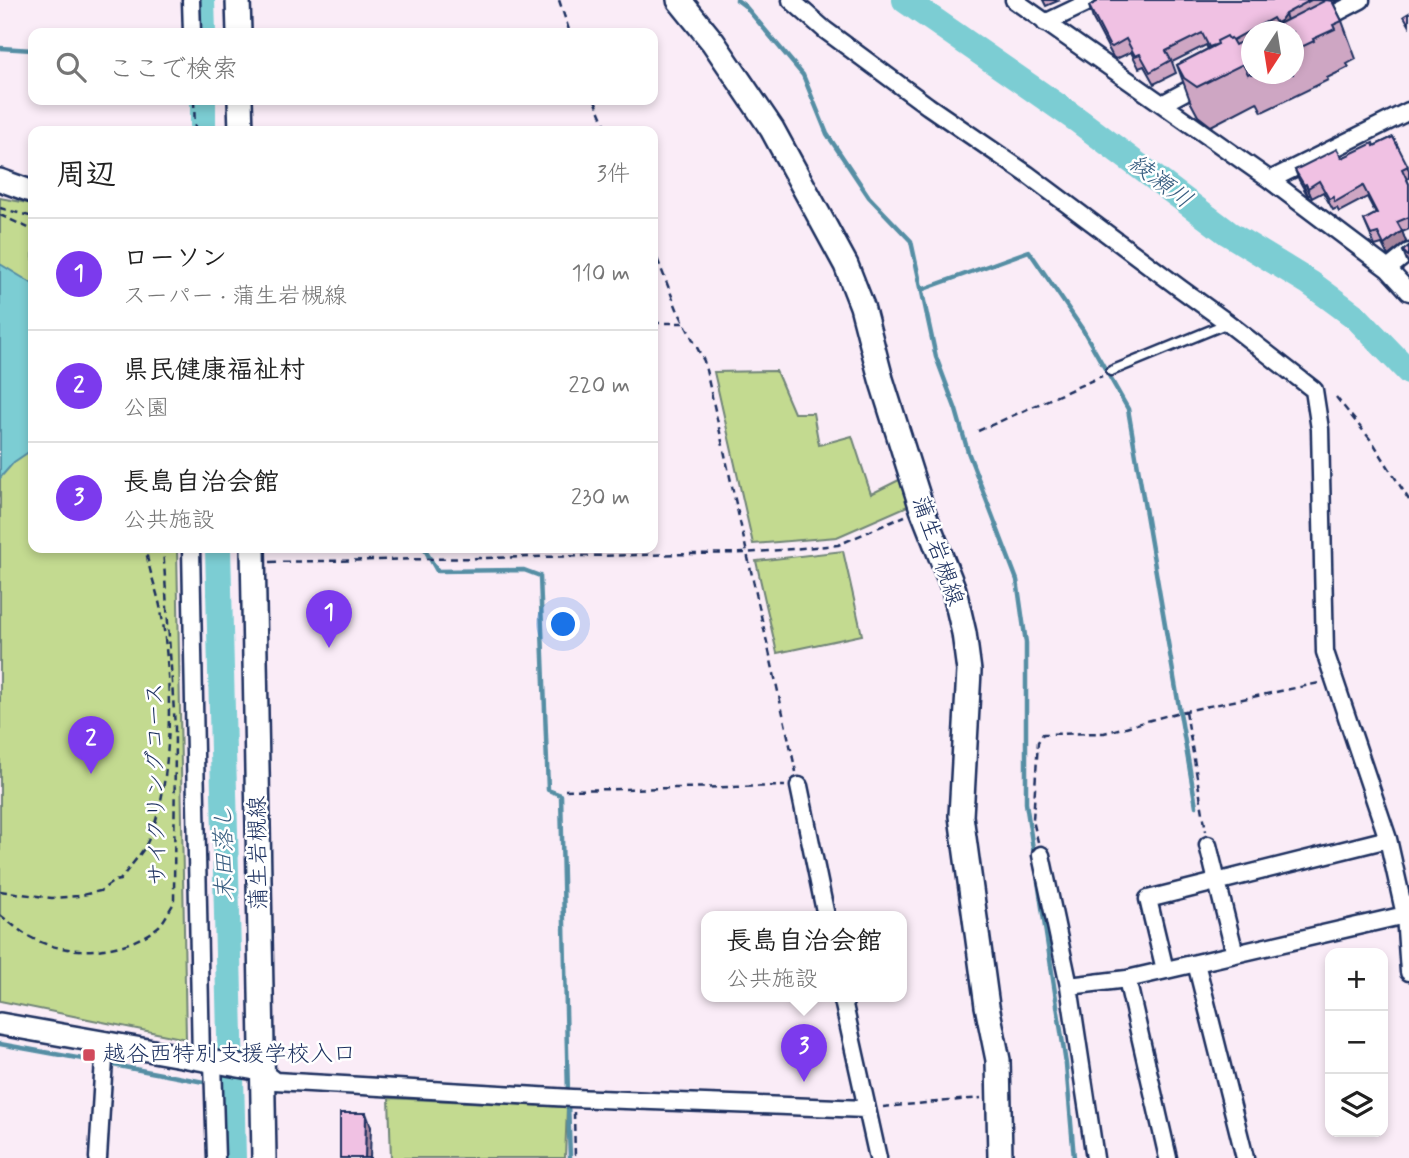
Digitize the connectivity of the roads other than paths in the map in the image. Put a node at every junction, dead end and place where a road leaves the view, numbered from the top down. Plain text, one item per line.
1 (191, 0) edge
2 (238, 0) edge
3 (679, 0) edge
4 (791, 0) edge
5 (1014, 0) edge
6 (1093, 0) edge
7 (1362, 0) edge
8 (1045, 23) junction
9 (192, 28) edge
10 (239, 28) edge
11 (1304, 29) edge
12 (1218, 75) edge
13 (1162, 104) junction
14 (240, 105) edge
15 (1409, 111) edge
16 (241, 126) edge
17 (0, 180) edge
18 (1270, 180) junction
19 (28, 190) edge
20 (1409, 252) edge
21 (1388, 270) junction
22 (1409, 292) edge
23 (1228, 323) junction
24 (1111, 371) road end
25 (191, 553) edge
26 (253, 555) edge
27 (799, 786) road end
28 (1388, 839) junction
29 (1208, 845) road end
30 (1041, 855) road end
31 (1216, 881) junction
32 (825, 911) edge
33 (1405, 915) junction
34 (1235, 954) junction
35 (1196, 963) junction
36 (1165, 970) junction
37 (1409, 972) edge
38 (1127, 979) junction
39 (1069, 986) junction
40 (843, 1002) edge
41 (0, 1024) edge
42 (105, 1044) junction
43 (207, 1061) junction
44 (261, 1070) junction
45 (866, 1109) junction
46 (98, 1158) edge
47 (216, 1158) edge
48 (264, 1158) edge
49 (878, 1158) edge
50 (1000, 1158) edge
51 (1095, 1158) edge
52 (1168, 1158) edge
53 (1245, 1158) edge

1 - 9 street
2 - 10 main road
3 - 50 main road, 蒲生岩槻線
4 - 23 street
5 - 8 street
6 - 8 street
7 - 11 street
8 - 13 street
12 - 13 street
13 - 18 street
14 - 16 main road
15 - 18 street
17 - 19 street
18 - 21 street
20 - 21 street
21 - 22 street
23 - 24 lane
23 - 28 street
25 - 43 street
26 - 44 main road, 蒲生岩槻線
27 - 32 street
28 - 31 street
28 - 33 street
29 - 31 street
30 - 39 street
31 - 34 street
31 - 36 street
33 - 34 street
33 - 37 street
34 - 35 street
35 - 36 street
35 - 53 street
36 - 38 street
38 - 39 street
38 - 52 street
39 - 51 street
40 - 45 street
41 - 42 street
42 - 43 street
42 - 46 street
43 - 44 street
43 - 47 street
44 - 45 street
44 - 48 main road, 蒲生岩槻線
45 - 49 street

